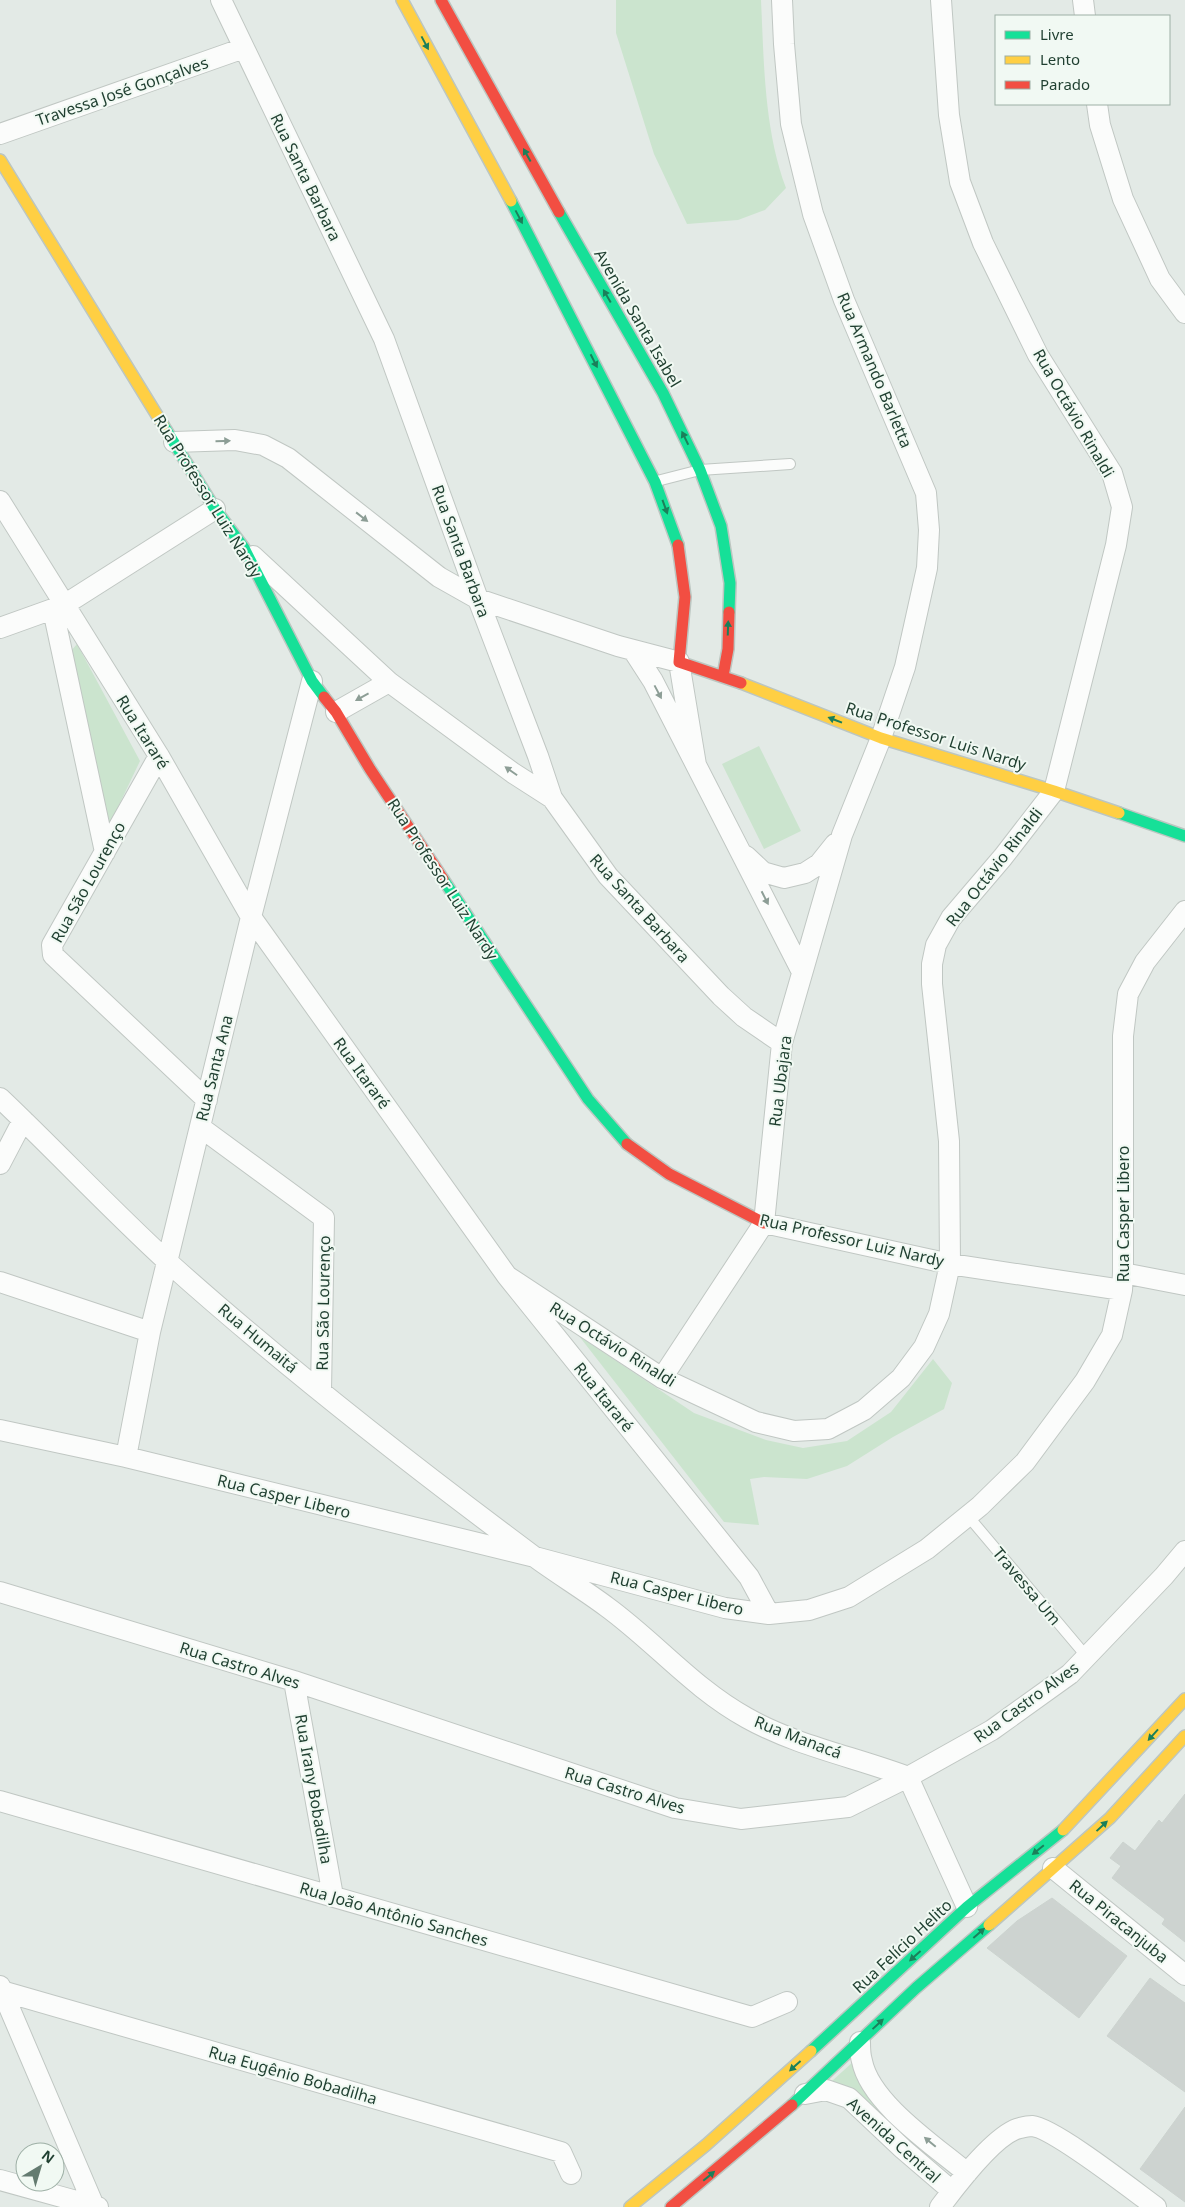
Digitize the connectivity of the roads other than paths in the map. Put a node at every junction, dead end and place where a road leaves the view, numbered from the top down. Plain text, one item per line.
1 (221, 0) edge
2 (402, 0) edge
3 (441, 0) edge
4 (782, 0) edge
5 (940, 0) edge
6 (1083, 0) edge
7 (1085, 15) edge
8 (244, 48) junction
9 (1097, 105) edge
10 (0, 134) edge
11 (0, 160) edge
12 (1185, 313) edge
13 (174, 442) junction
14 (790, 464) dead end
15 (700, 470) junction
16 (655, 482) junction
17 (0, 501) edge
18 (215, 509) junction
19 (244, 548) junction
20 (478, 599) junction
21 (58, 607) junction
22 (0, 628) edge
23 (633, 650) junction
24 (679, 662) junction
25 (723, 676) junction
26 (312, 681) junction
27 (389, 682) junction
28 (336, 712) junction
29 (880, 738) junction
30 (159, 756) junction
31 (696, 765) junction
32 (1054, 791) junction
33 (552, 798) junction
34 (842, 835) junction
35 (1185, 836) edge
36 (741, 851) junction
37 (106, 852) junction
38 (1185, 911) edge
39 (251, 917) junction
40 (802, 972) junction
41 (782, 1043) junction
42 (0, 1098) edge
43 (207, 1100) junction
44 (23, 1120) junction
45 (200, 1127) junction
46 (0, 1164) edge
47 (764, 1223) junction
48 (168, 1262) junction
49 (950, 1264) junction
50 (507, 1276) junction
51 (1123, 1281) junction
52 (0, 1282) edge
53 (1185, 1284) edge
54 (150, 1332) junction
55 (662, 1378) junction
56 (321, 1391) junction
57 (0, 1430) edge
58 (126, 1457) junction
59 (968, 1516) junction
60 (1185, 1551) edge
61 (535, 1557) junction
62 (0, 1592) edge
63 (769, 1614) junction
64 (1087, 1657) junction
65 (294, 1681) junction
66 (1185, 1699) edge
67 (1185, 1736) edge
68 (908, 1777) junction
69 (0, 1801) edge
70 (1053, 1868) junction
71 (333, 1896) junction
72 (967, 1908) junction
73 (1185, 1975) edge
74 (1, 1989) edge
75 (787, 2002) dead end
76 (860, 2042) junction
77 (805, 2094) junction
78 (571, 2174) dead end
79 (967, 2174) junction
80 (0, 2180) edge
81 (946, 2199) edge
82 (96, 2206) edge
83 (630, 2207) edge
84 (671, 2207) edge
85 (1156, 2207) edge

1 - 8 street, Rua Santa Barbara
2 -> 16 main road
15 -> 3 main road, Avenida Santa Isabel
4 - 29 street, Rua Armando Barletta
5 - 32 street, Rua Octávio Rinaldi
6 - 7 street
8 - 10 street, Travessa José Gonçalves
8 - 20 street, Rua Santa Barbara
9 - 12 street
11 - 13 main road, Rua Professor Luiz Nardy
13 - 18 main road, Rua Professor Luiz Nardy
13 -> 20 street
14 - 15 lane
15 - 16 lane
25 -> 15 main road, Avenida Santa Isabel
16 -> 24 main road
17 - 21 street, Rua Itararé
18 - 19 main road, Rua Professor Luiz Nardy
18 - 21 street
19 - 26 main road, Rua Professor Luiz Nardy
19 - 27 street
20 - 23 street
20 - 33 street, Rua Santa Barbara
21 - 22 street
21 - 30 street, Rua Itararé
21 - 37 street
23 - 24 street
23 -> 31 street
24 - 25 main road, Rua Professor Luis Nardy
24 - 31 street
29 -> 25 main road, Rua Professor Luis Nardy
26 - 28 main road, Rua Professor Luiz Nardy
26 - 39 street, Rua Santa Ana
27 -> 28 street
33 -> 27 street
28 - 47 main road, Rua Professor Luiz Nardy
29 - 32 main road, Rua Professor Luis Nardy
29 - 34 street, Rua Ubajara
30 - 37 street, Rua São Lourenço
30 - 39 street, Rua Itararé
31 - 36 street
32 - 35 main road, Rua Professor Luis Nardy
32 - 49 street, Rua Octávio Rinaldi
33 - 41 street, Rua Santa Barbara
34 - 36 street
34 - 40 street, Rua Ubajara
36 -> 40 street
37 - 43 street, Rua São Lourenço
38 - 51 street, Rua Casper Libero
39 - 43 street, Rua Santa Ana
39 - 50 street, Rua Itararé
40 - 41 street, Rua Ubajara
41 - 47 street, Rua Ubajara
42 - 44 street, Rua Humaitá
43 - 45 street, Rua Santa Ana
44 - 46 street
44 - 48 street, Rua Humaitá
45 - 48 street, Rua Santa Ana
45 - 56 street, Rua São Lourenço
47 - 49 street, Rua Professor Luiz Nardy
47 - 55 street, Rua Ubajara
48 - 54 street, Rua Santa Ana
48 - 56 street, Rua Humaitá
49 - 51 street, Rua Professor Luiz Nardy
49 - 55 street, Rua Octávio Rinaldi
50 - 55 street, Rua Octávio Rinaldi
50 - 63 street, Rua Itararé
51 - 53 street, Rua Professor Luiz Nardy
51 - 59 street, Rua Casper Libero
52 - 54 street
54 - 58 street, Rua Santa Ana
56 - 61 street, Rua Humaitá
57 - 58 street, Rua Casper Libero
58 - 61 street, Rua Casper Libero
59 - 63 street, Rua Casper Libero
59 - 64 lane, Travessa Um
60 - 64 street, Rua Castro Alves
61 - 63 street, Rua Casper Libero
61 - 68 street, Rua Manacá
62 - 65 street, Rua Castro Alves
64 - 68 street, Rua Castro Alves
65 - 68 street, Rua Castro Alves
65 - 71 street, Rua Irany Bobadilha
66 -> 72 main road, Rua Felício Helito
70 -> 67 main road
68 - 72 street
69 - 71 street, Rua João Antônio Sanches
70 - 73 street, Rua Piracanjuba
76 -> 70 main road
71 - 75 street, Rua João Antônio Sanches
72 -> 83 main road, Rua Felício Helito
74 - 78 street, Rua Eugênio Bobadilha
74 - 82 street
76 - 77 main road
79 -> 76 street, Avenida Central
77 - 81 street, Avenida Central
84 -> 77 main road
79 - 81 street
79 - 85 street
80 - 82 street

